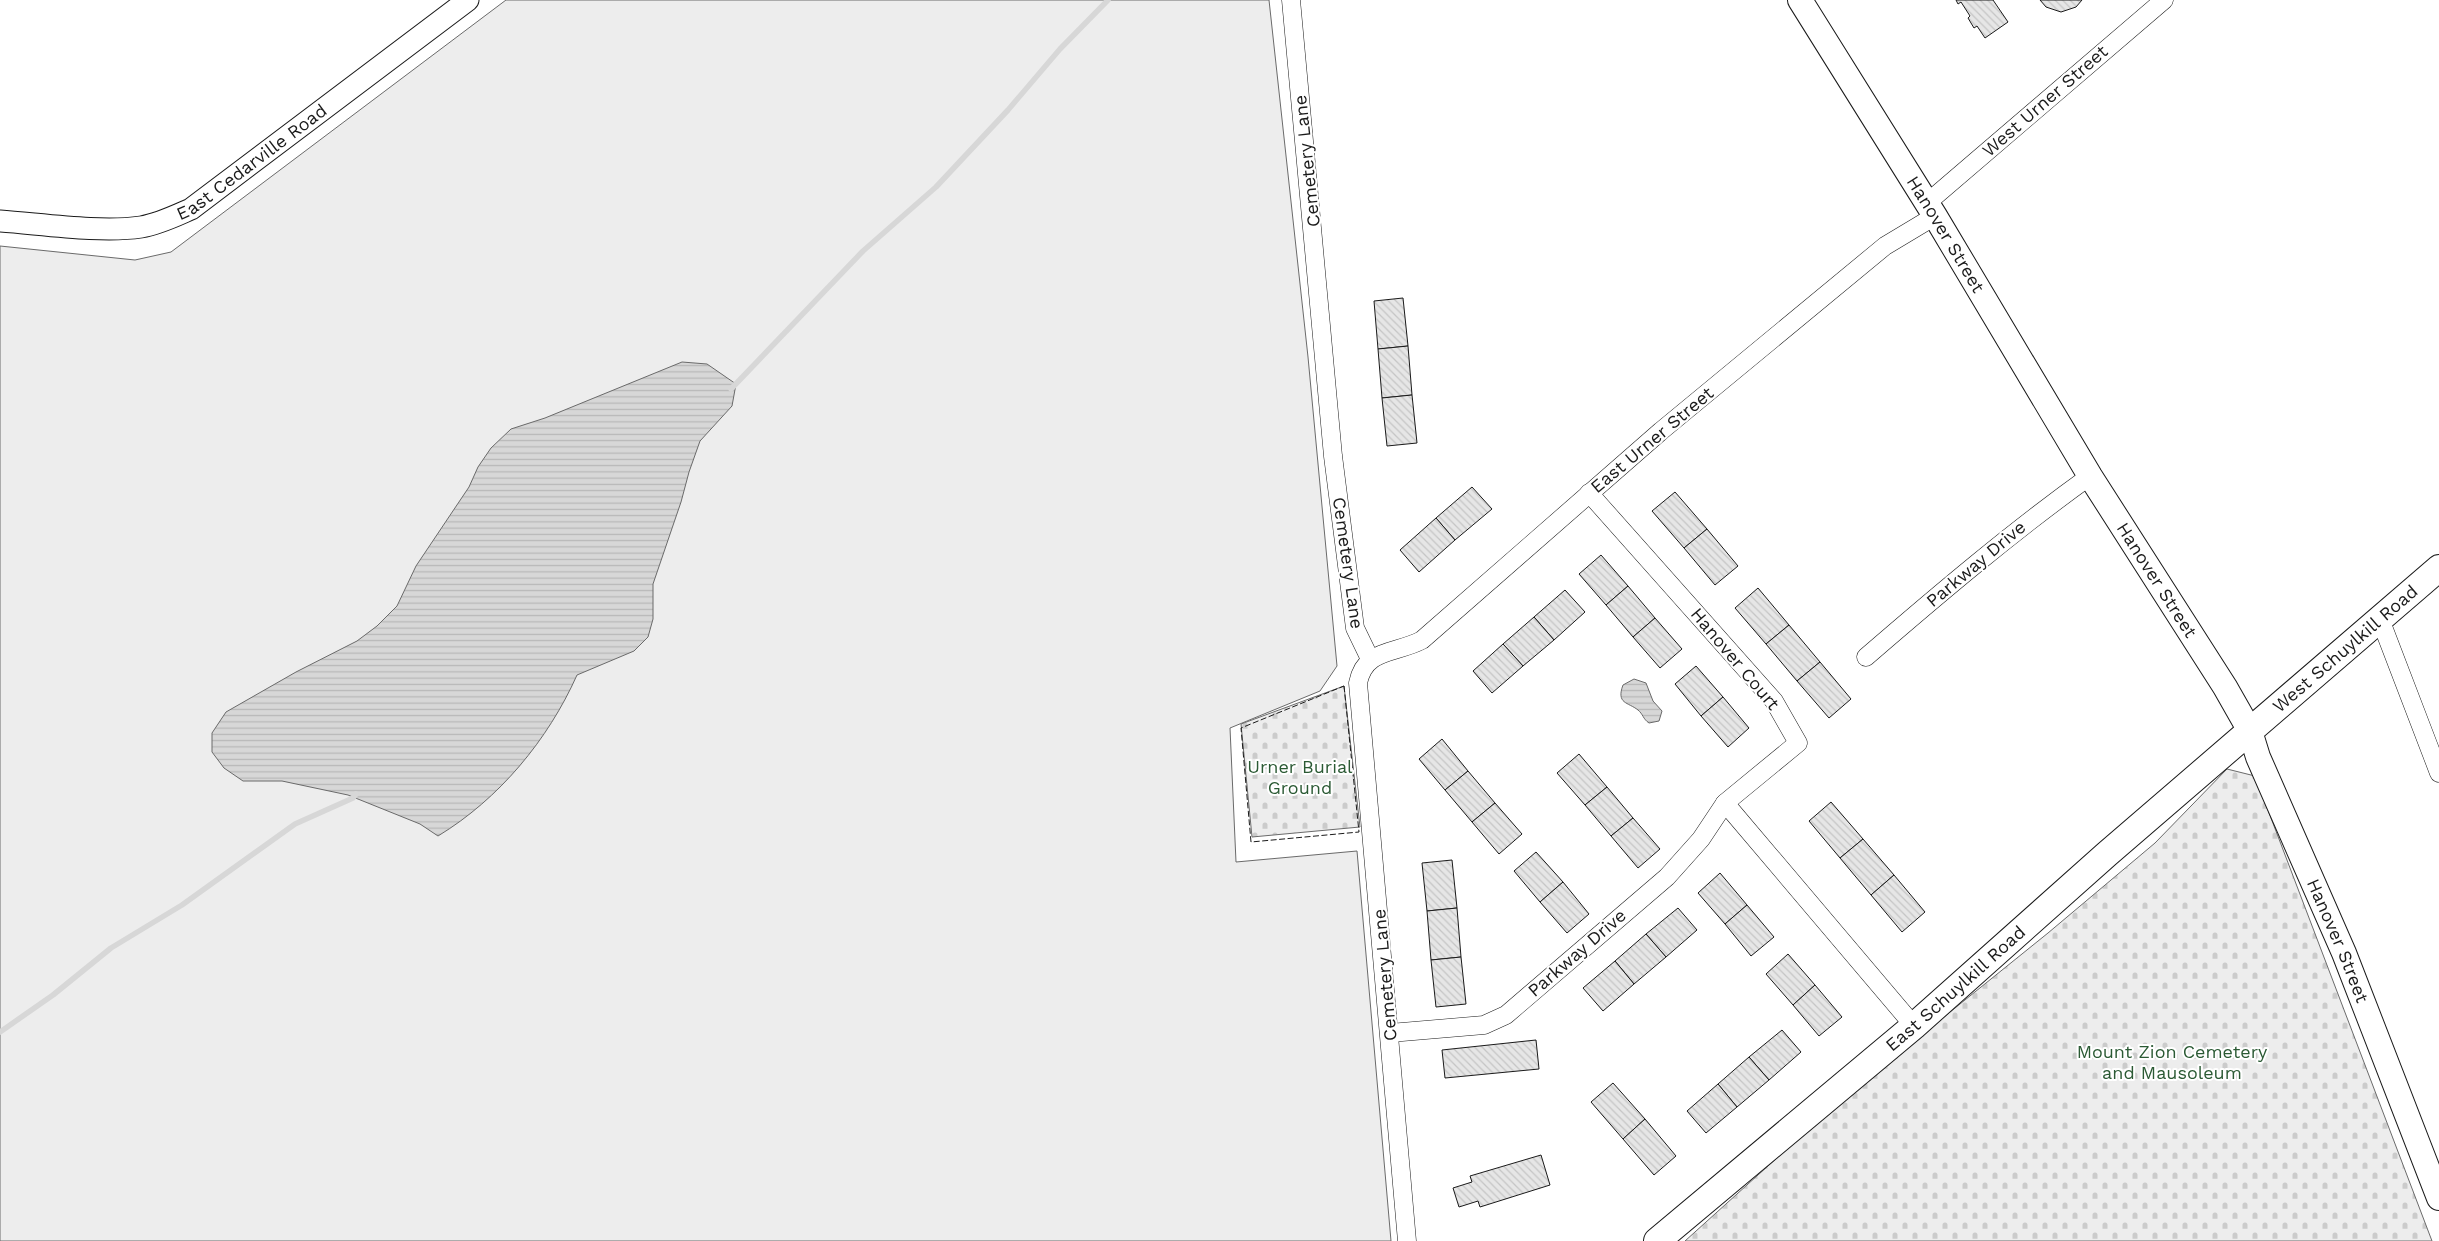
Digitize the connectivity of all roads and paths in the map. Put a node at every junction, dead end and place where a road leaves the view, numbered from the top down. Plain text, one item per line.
1 (468, 0) edge
2 (1291, 0) edge
3 (1800, 0) edge
4 (2164, 0) edge
5 (1931, 210) junction
6 (0, 220) edge
7 (2090, 476) junction
8 (1590, 493) junction
9 (2439, 568) edge
10 (2380, 618) junction
11 (1866, 657) dead end
12 (1370, 659) junction
13 (2250, 731) junction
14 (2439, 773) edge
15 (1725, 803) junction
16 (1914, 1026) junction
17 (1390, 1033) junction
18 (2439, 1198) edge
19 (1407, 1241) edge
20 (1657, 1241) edge

1 - 6 street, East Cedarville Road
2 - 12 street, Cemetery Lane
3 - 5 main road, Hanover Street
4 - 5 street, West Urner Street
5 - 7 main road, Hanover Street
5 - 8 street, East Urner Street
7 - 11 street, Parkway Drive
7 - 13 main road, Hanover Street
8 - 12 street, East Urner Street
8 - 15 street, Hanover Court
9 - 10 main road, West Schuylkill Road
10 - 13 main road, West Schuylkill Road
10 - 14 street
12 - 17 street, Cemetery Lane
13 - 16 main road, East Schuylkill Road
13 - 18 main road, Hanover Street
15 - 16 street
15 - 17 street, Parkway Drive
16 - 20 main road, East Schuylkill Road
17 - 19 street, Cemetery Lane

